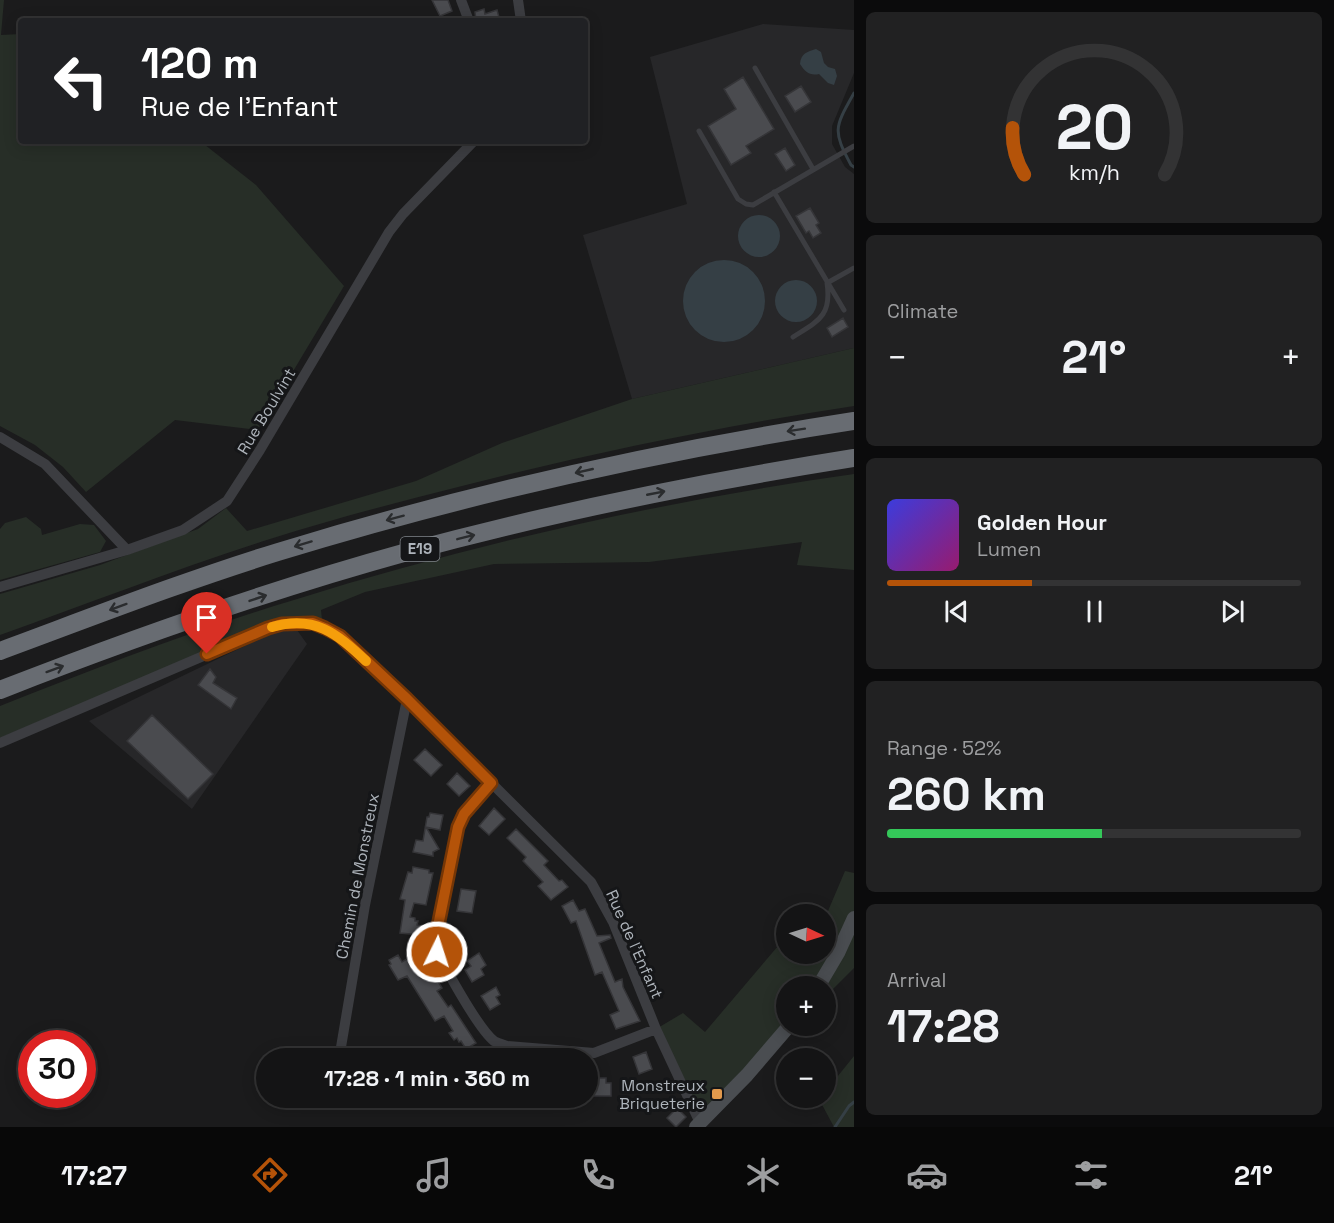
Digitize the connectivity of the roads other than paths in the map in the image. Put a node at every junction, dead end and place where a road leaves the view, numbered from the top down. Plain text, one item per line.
1 (461, 0) edge
2 (518, 0) edge
3 (468, 18) edge
4 (521, 18) edge
5 (755, 68) dead end
6 (699, 131) dead end
7 (471, 144) edge
8 (854, 146) edge
9 (813, 169) junction
10 (774, 192) junction
11 (854, 268) edge
12 (827, 283) junction
13 (844, 310) dead end
14 (793, 337) dead end
15 (854, 421) edge
16 (0, 437) edge
17 (854, 458) edge
18 (127, 550) junction
19 (0, 587) edge
20 (0, 651) edge
21 (0, 690) edge
22 (407, 699) junction
23 (0, 742) edge
24 (491, 783) junction
25 (854, 918) edge
26 (824, 976) edge
27 (656, 1029) junction
28 (780, 1036) edge
29 (341, 1048) edge
30 (698, 1125) edge

1 - 3 street
2 - 4 street
5 - 9 lane
6 - 10 lane
7 - 18 street, Rue Boulvint
8 - 9 lane
9 - 10 lane
10 - 12 lane
11 - 12 lane
12 - 13 lane
12 - 14 lane
15 -> 20 highway, E19
16 - 18 street
21 -> 17 highway, E19
18 - 19 street, Rue Boulvint
22 - 23 street, Rue de l'Enfant
22 - 24 street, Rue de l'Enfant
22 - 29 street, Chemin de Monstreux
24 - 27 street, Rue de l'Enfant
24 - 27 street
25 - 26 main road
27 - 30 street, Rue de l'Enfant
28 - 30 main road

